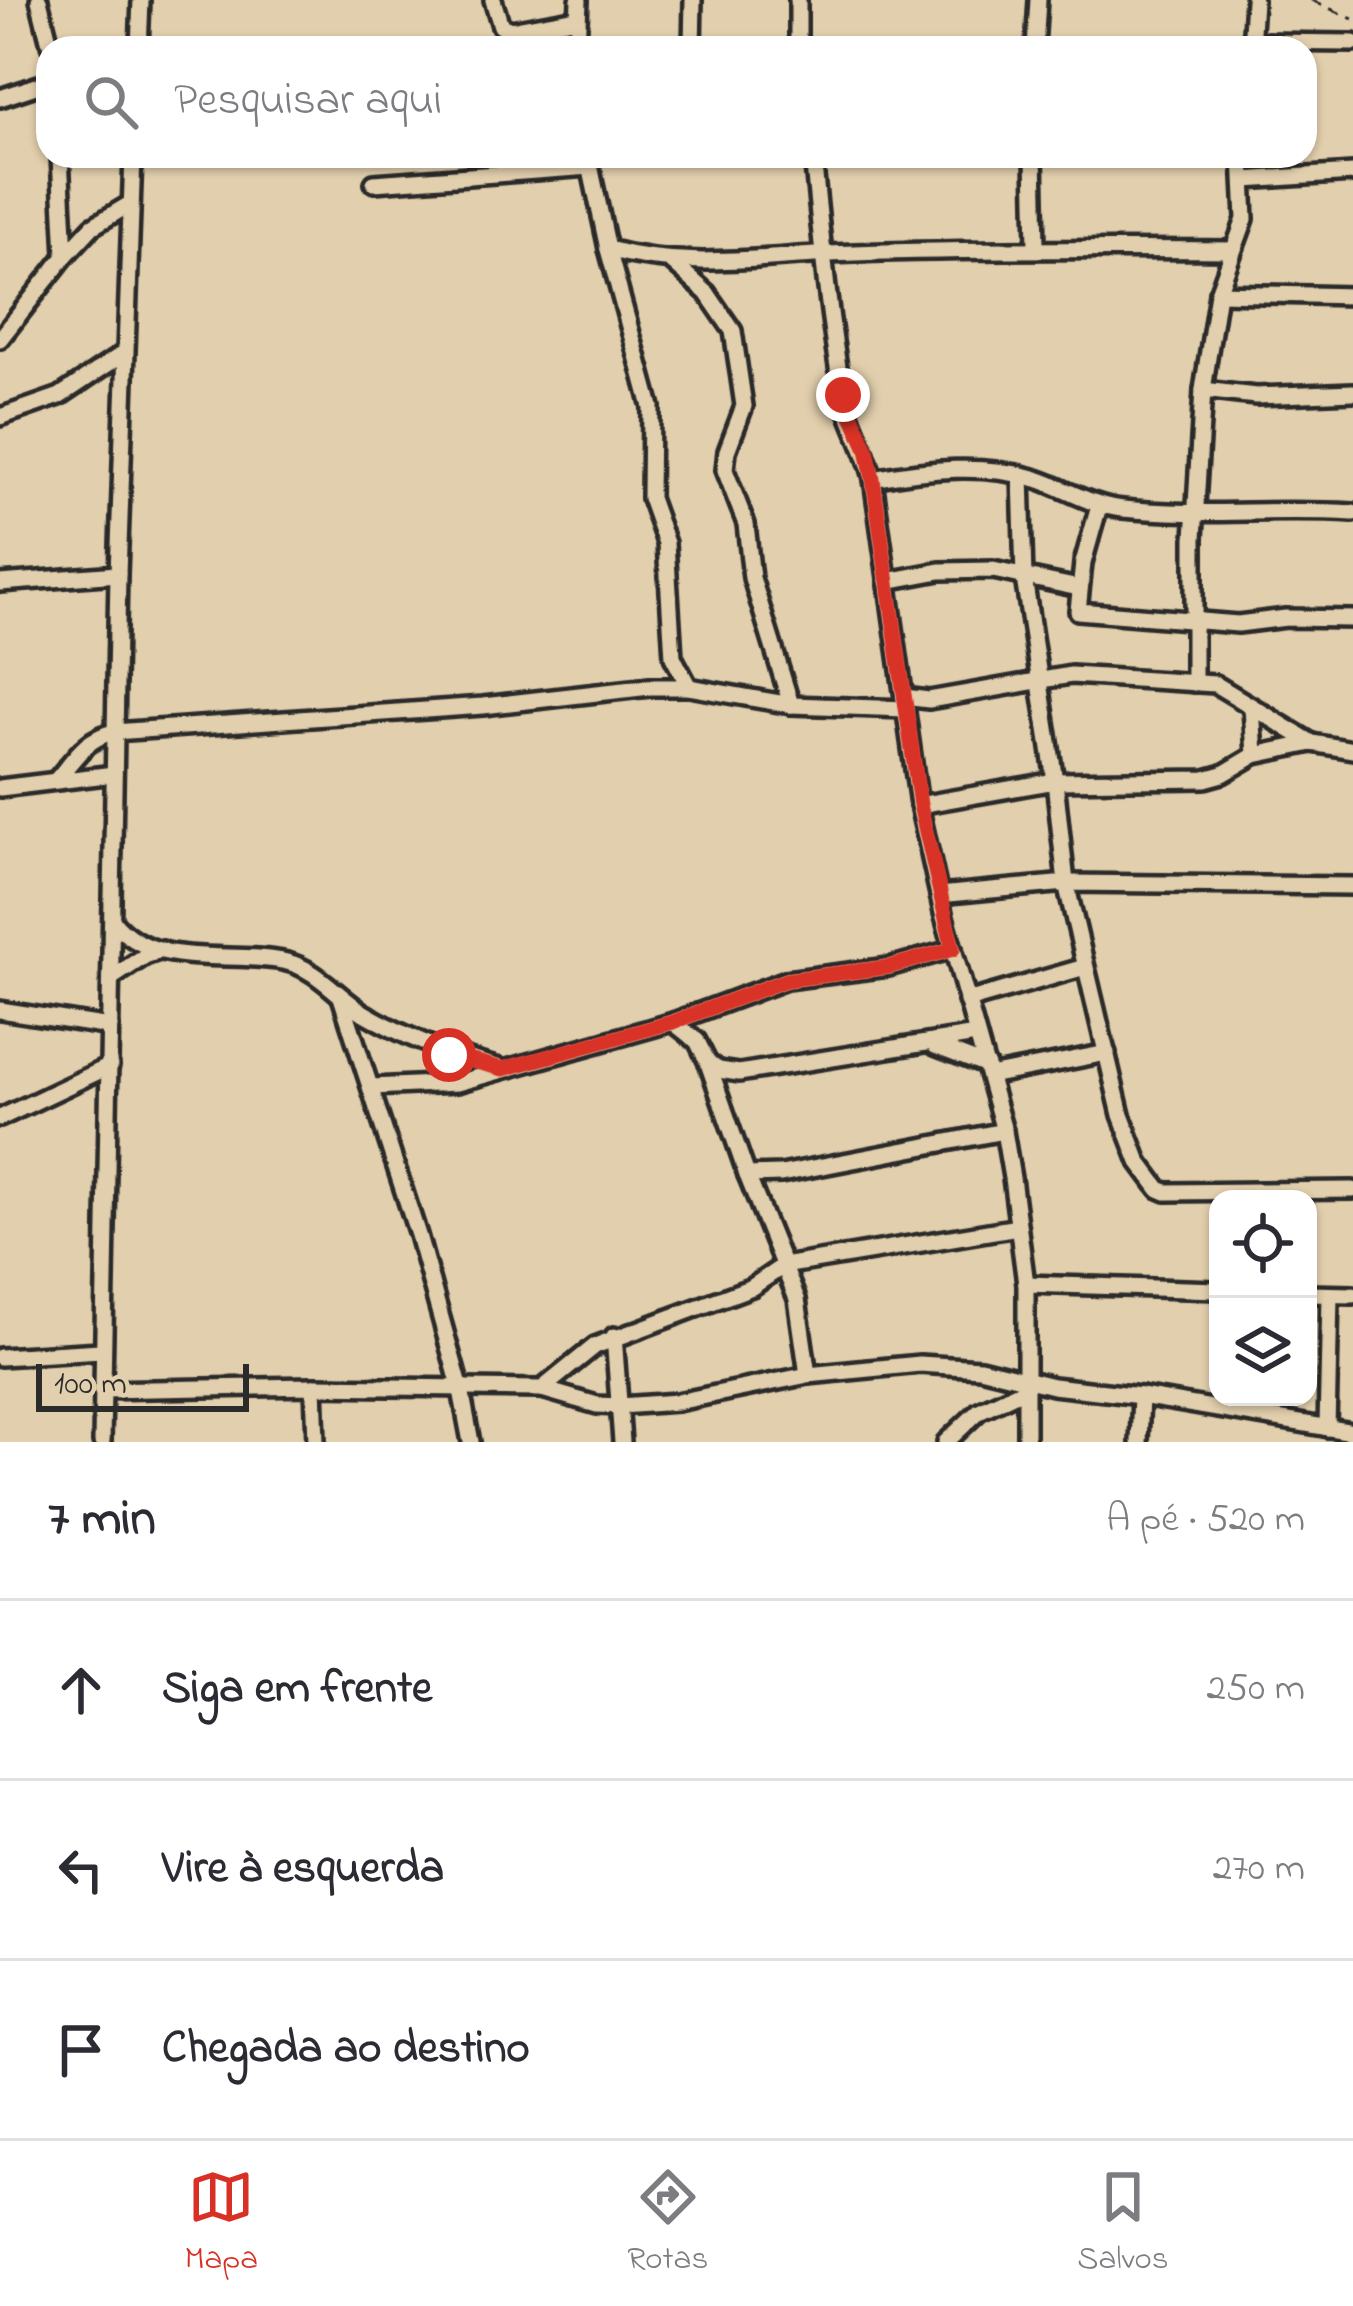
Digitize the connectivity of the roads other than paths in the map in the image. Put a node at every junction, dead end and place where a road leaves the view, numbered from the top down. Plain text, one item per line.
1 (39, 0) edge
2 (141, 0) edge
3 (493, 0) edge
4 (578, 0) edge
5 (693, 0) edge
6 (797, 0) edge
7 (1038, 0) edge
8 (1254, 0) edge
9 (577, 19) junction
10 (48, 36) edge
11 (140, 36) edge
12 (577, 36) edge
13 (692, 36) edge
14 (798, 36) edge
15 (1036, 36) edge
16 (1252, 36) edge
17 (1353, 43) edge
18 (1317, 44) edge
19 (36, 86) edge
20 (0, 98) edge
21 (60, 168) edge
22 (133, 168) edge
23 (521, 168) edge
24 (591, 168) edge
25 (813, 168) edge
26 (1034, 168) edge
27 (1243, 168) edge
28 (1353, 173) edge
29 (1244, 180) junction
30 (374, 183) dead end
31 (130, 204) junction
32 (1036, 247) junction
33 (608, 249) junction
34 (1233, 250) junction
35 (64, 256) junction
36 (821, 256) junction
37 (670, 260) junction
38 (1218, 293) junction
39 (1353, 296) edge
40 (0, 339) edge
41 (124, 353) junction
42 (1203, 390) junction
43 (1353, 392) edge
44 (0, 417) edge
45 (1022, 476) junction
46 (873, 479) junction
47 (1099, 506) junction
48 (1353, 512) edge
49 (1196, 514) junction
50 (118, 574) junction
51 (1024, 578) junction
52 (887, 581) junction
53 (0, 583) edge
54 (1078, 588) junction
55 (1193, 618) junction
56 (1353, 619) edge
57 (1039, 680) junction
58 (1193, 683) junction
59 (689, 687) junction
60 (905, 703) junction
61 (791, 705) junction
62 (1252, 707) junction
63 (114, 731) junction
64 (1312, 742) junction
65 (1353, 750) edge
66 (1255, 755) junction
67 (114, 774) junction
68 (57, 779) junction
69 (1055, 782) junction
70 (0, 788) edge
71 (920, 805) junction
72 (1066, 883) junction
73 (1353, 886) edge
74 (939, 895) junction
75 (112, 921) junction
76 (953, 949) junction
77 (162, 950) junction
78 (1084, 967) junction
79 (112, 977) junction
80 (340, 997) junction
81 (967, 1001) junction
82 (0, 1010) edge
83 (673, 1022) junction
84 (110, 1027) junction
85 (976, 1035) junction
86 (932, 1045) junction
87 (1107, 1054) junction
88 (708, 1063) junction
89 (110, 1066) junction
90 (503, 1069) junction
91 (988, 1071) junction
92 (381, 1088) junction
93 (0, 1118) edge
94 (1004, 1131) junction
95 (781, 1174) junction
96 (747, 1175) junction
97 (1353, 1190) edge
98 (1317, 1192) edge
99 (1209, 1195) edge
100 (759, 1201) junction
101 (1018, 1227) junction
102 (783, 1266) junction
103 (1026, 1284) junction
104 (1209, 1290) edge
105 (1317, 1294) edge
106 (1330, 1295) junction
107 (1353, 1295) edge
108 (614, 1336) junction
109 (101, 1351) junction
110 (0, 1357) edge
111 (808, 1375) junction
112 (1026, 1383) junction
113 (454, 1384) junction
114 (314, 1386) junction
115 (101, 1390) junction
116 (542, 1390) junction
117 (1141, 1396) junction
118 (620, 1406) junction
119 (1327, 1428) junction
120 (1353, 1432) edge
121 (469, 1441) edge
122 (102, 1442) edge
123 (316, 1442) edge
124 (622, 1442) edge
125 (946, 1442) edge
126 (1026, 1442) edge
127 (1139, 1442) edge

1 - 10 street
2 - 11 street
3 - 9 street
4 - 9 street
5 - 13 street
6 - 14 street
7 - 15 street
8 - 16 street
9 - 12 street
17 - 18 street
19 - 20 street
21 - 35 street
22 - 31 street
23 - 30 street
24 - 33 street
25 - 36 street
26 - 32 street
27 - 29 street
28 - 29 street
29 - 34 street
31 - 35 street
31 - 41 street
32 - 34 street
32 - 36 street
33 - 37 street
33 - 59 street
34 - 38 street
35 - 40 street
36 - 37 street
36 - 46 street
37 - 61 street
38 - 39 street
38 - 42 street
41 - 44 street
41 - 50 street
42 - 43 street
42 - 49 street
45 - 46 street
45 - 47 street
45 - 51 street
46 - 52 street
47 - 49 street
47 - 54 street
48 - 49 street
49 - 55 street
50 - 53 street
50 - 63 street
51 - 52 street
51 - 54 street
51 - 57 street
52 - 60 street
54 - 55 street
55 - 56 street
55 - 58 street
57 - 58 street
57 - 60 street
57 - 69 street
58 - 62 street
59 - 61 street
59 - 63 street
60 - 61 street
60 - 71 street
62 - 64 street
62 - 66 street
63 - 67 street
63 - 68 street
64 - 65 street
64 - 66 street
66 - 69 street
67 - 68 street
67 - 75 street
68 - 70 street
69 - 71 street
69 - 72 street
71 - 74 street
72 - 73 street
72 - 74 street
72 - 78 street
74 - 76 street
75 - 77 street
75 - 79 street
76 - 81 street
76 - 83 street
77 - 79 street
77 - 80 street
78 - 81 street
78 - 87 street
79 - 84 street
80 - 90 street
80 - 92 street
81 - 85 street
82 - 84 street
83 - 88 street
83 - 90 street
84 - 89 street
85 - 86 street
85 - 91 street
86 - 88 street
86 - 91 street
87 - 91 street
87 - 99 street
88 - 96 street
89 - 93 street
89 - 109 street
90 - 92 street
91 - 94 street
92 - 113 street
94 - 95 street
94 - 101 street
95 - 96 street
95 - 100 street
96 - 100 street
97 - 98 street
100 - 102 street
101 - 102 street
101 - 103 street
102 - 108 street
102 - 111 street
103 - 104 street
103 - 112 street
105 - 106 street
106 - 107 street
106 - 119 street
108 - 116 street
108 - 118 street
109 - 110 street
109 - 115 street
111 - 112 street
111 - 118 street
112 - 117 street
112 - 125 street
112 - 126 street
113 - 114 street
113 - 116 street
113 - 121 street
114 - 115 street
114 - 123 street
115 - 122 street
116 - 118 street
117 - 119 street
117 - 127 street
118 - 124 street
119 - 120 street

